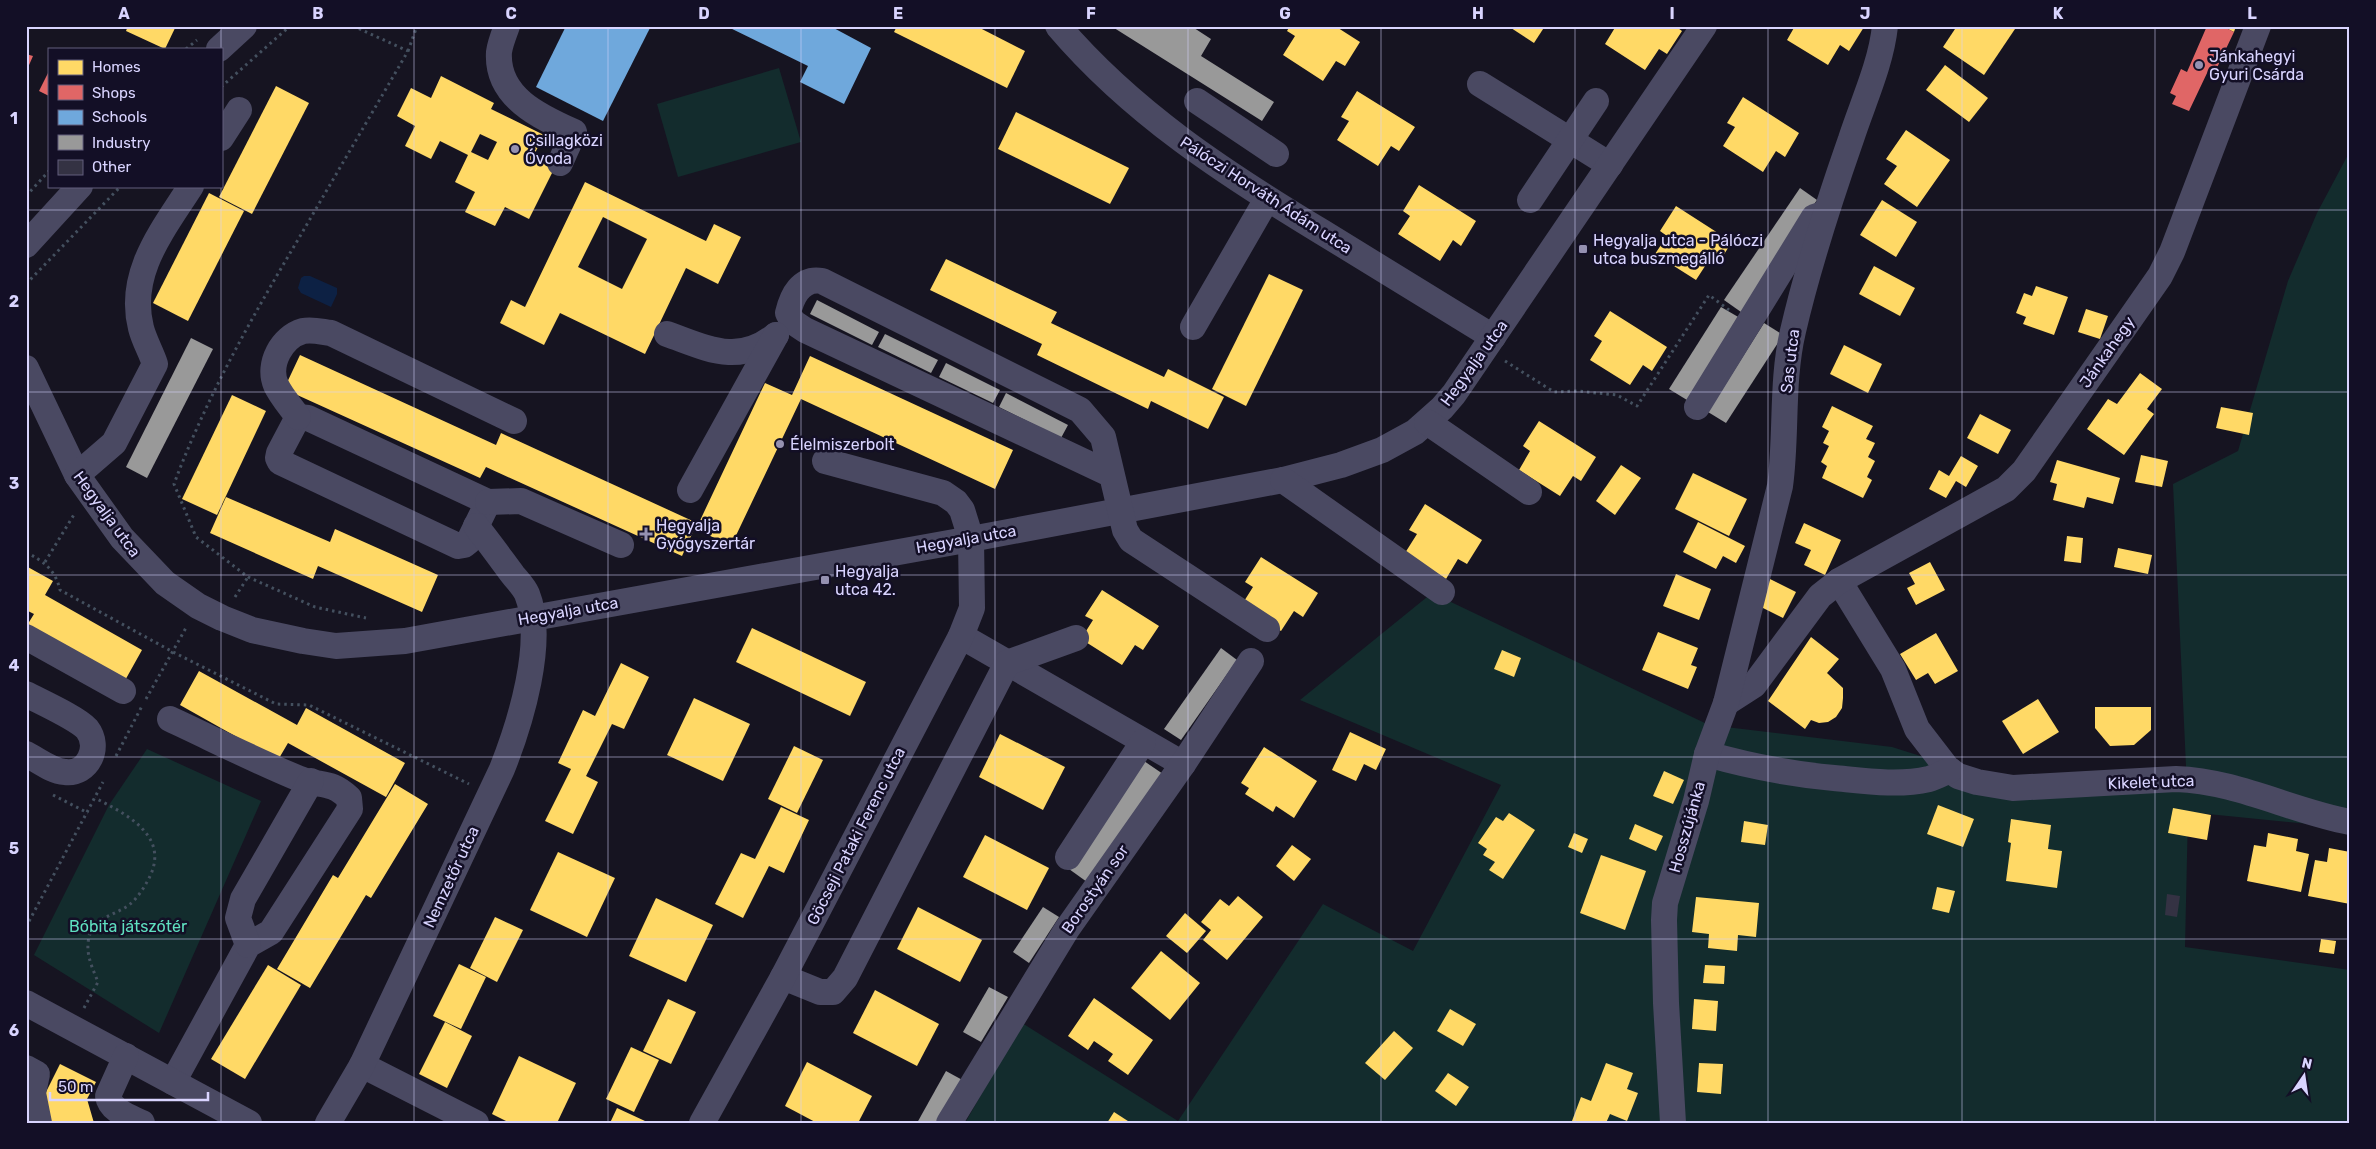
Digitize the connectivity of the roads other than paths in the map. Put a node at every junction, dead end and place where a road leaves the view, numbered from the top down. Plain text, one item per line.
1 (244, 26) edge
2 (507, 26) edge
3 (1058, 26) edge
4 (1704, 26) edge
5 (1885, 26) edge
6 (2258, 26) edge
7 (220, 48) edge
8 (1480, 84) dead end
9 (1197, 101) dead end
10 (1596, 101) dead end
11 (239, 110) dead end
12 (222, 136) edge
13 (1250, 136) junction
14 (1570, 141) junction
15 (1276, 154) dead end
16 (560, 163) dead end
17 (1610, 165) junction
18 (1231, 174) junction
19 (78, 188) edge
20 (190, 188) edge
21 (1267, 198) junction
22 (1530, 200) dead end
23 (1826, 213) junction
24 (26, 245) edge
25 (782, 324) junction
26 (1192, 327) dead end
27 (667, 334) dead end
28 (1489, 343) junction
29 (26, 368) edge
30 (1697, 407) dead end
31 (298, 417) junction
32 (514, 421) dead end
33 (1427, 422) junction
34 (825, 461) dead end
35 (1110, 474) junction
36 (77, 475) junction
37 (1283, 480) junction
38 (690, 490) dead end
39 (1529, 492) dead end
40 (488, 502) junction
41 (1120, 510) junction
42 (476, 526) junction
43 (971, 539) junction
44 (621, 545) dead end
45 (1839, 581) junction
46 (1442, 592) dead end
47 (532, 617) junction
48 (1267, 629) dead end
49 (960, 636) junction
50 (26, 637) edge
51 (1076, 638) dead end
52 (1251, 661) dead end
53 (1007, 663) junction
54 (123, 691) road end
55 (26, 694) edge
56 (1726, 703) junction
57 (170, 719) road end
58 (1143, 742) junction
59 (26, 754) edge
60 (1707, 754) junction
61 (1183, 764) junction
62 (1950, 770) junction
63 (311, 781) junction
64 (2350, 822) edge
65 (1068, 857) dead end
66 (248, 945) junction
67 (783, 977) junction
68 (26, 1002) edge
69 (126, 1056) junction
70 (362, 1065) junction
71 (26, 1068) edge
72 (173, 1082) junction
73 (39, 1123) edge
74 (142, 1123) edge
75 (249, 1123) edge
76 (328, 1123) edge
77 (476, 1123) edge
78 (702, 1123) edge
79 (949, 1123) edge
80 (1673, 1123) edge

1 - 7 street
2 - 16 street
3 - 18 street, Pálóczi Horváth Ádám utca
4 - 17 street, Hegyalja utca
5 - 23 street, Sas utca
6 - 45 street, Jánkahegy
8 - 14 street
9 - 13 street
10 - 14 street
11 - 12 street
13 - 15 street
13 - 18 street
14 - 17 street
14 - 22 street
17 - 28 street, Hegyalja utca
18 - 21 street, Pálóczi Horváth Ádám utca
19 - 24 street
20 - 36 street
21 - 26 street
21 - 28 street, Pálóczi Horváth Ádám utca
23 - 30 street
23 - 56 street, Sas utca
25 - 27 street
25 - 35 street
25 - 35 street
25 - 38 street
28 - 33 street, Hegyalja utca
29 - 36 street, Hegyalja utca
31 - 32 street
31 - 40 street
31 - 42 street
33 - 37 street, Hegyalja utca
33 - 39 street
34 - 43 street, Göcseji Pataki Ferenc utca
35 - 41 street
36 - 47 street, Hegyalja utca
37 - 41 street, Hegyalja utca
37 - 46 street
40 - 42 street
40 - 44 street
41 - 43 street, Hegyalja utca
41 - 48 street
42 - 47 street, Nemzetőr utca
43 - 47 street, Hegyalja utca
43 - 49 street, Göcseji Pataki Ferenc utca
45 - 56 street
45 - 62 street, Kikelet utca
47 - 70 street, Nemzetőr utca
49 - 53 street
49 - 67 street, Göcseji Pataki Ferenc utca
50 - 54 street
51 - 53 street
52 - 61 street, Borostyán sor
53 - 58 street
53 - 67 street
55 - 59 street
56 - 60 street, Hosszújánka
57 - 63 street
58 - 61 street
58 - 65 street
60 - 62 street
60 - 80 street, Hosszújánka
61 - 79 street, Borostyán sor
62 - 64 street, Kikelet utca
63 - 66 street
63 - 66 street
66 - 72 street
67 - 78 street, Göcseji Pataki Ferenc utca
68 - 69 street
69 - 72 street
69 - 74 street
70 - 76 street, Nemzetőr utca
70 - 77 street
71 - 73 street
72 - 75 street

